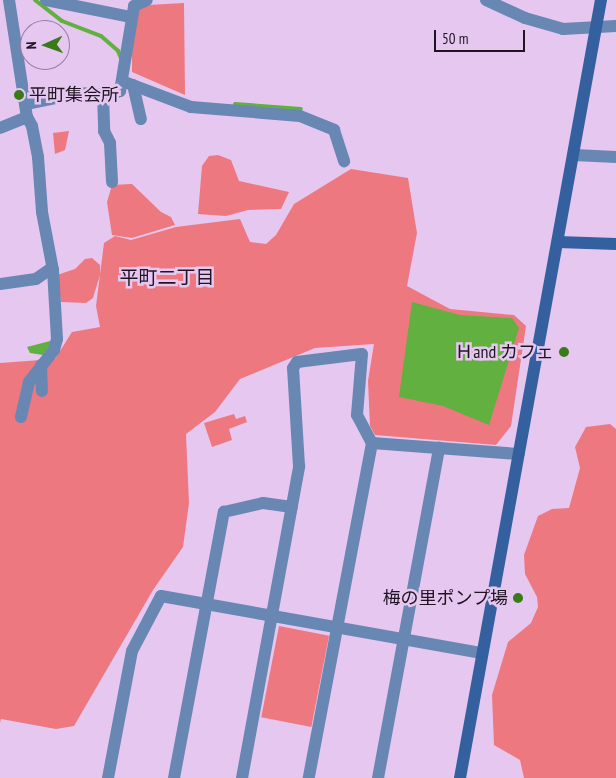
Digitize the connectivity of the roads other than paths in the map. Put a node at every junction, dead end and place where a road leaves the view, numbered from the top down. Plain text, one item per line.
1 (9, 0) edge
2 (46, 0) edge
3 (146, 0) edge
4 (486, 0) edge
5 (601, 0) edge
6 (131, 16) junction
7 (616, 26) edge
8 (597, 28) junction
9 (126, 81) junction
10 (103, 95) junction
11 (26, 111) junction
12 (141, 119) dead end
13 (0, 128) edge
14 (574, 155) junction
15 (616, 157) edge
16 (344, 161) dead end
17 (112, 182) dead end
18 (558, 242) junction
19 (616, 244) edge
20 (52, 268) junction
21 (0, 284) edge
22 (41, 365) junction
23 (42, 391) dead end
24 (21, 417) dead end
25 (372, 443) junction
26 (439, 448) junction
27 (519, 454) junction
28 (292, 507) junction
29 (207, 604) junction
30 (271, 616) junction
31 (338, 628) junction
32 (403, 640) junction
33 (482, 653) junction
34 (108, 778) edge
35 (174, 778) edge
36 (242, 778) edge
37 (309, 778) edge
38 (378, 778) edge
39 (460, 778) edge

1 - 11 street
2 - 6 street
3 - 6 street
4 - 8 street
5 - 8 street
6 - 9 street
7 - 8 street
8 - 14 street
9 - 10 street
9 - 12 street
9 - 16 street
10 - 11 street
10 - 17 street
11 - 13 street
11 - 20 street
14 - 15 street
14 - 18 street
18 - 19 street
18 - 27 street
20 - 21 street
20 - 22 street
22 - 23 street
22 - 24 street
25 - 26 street
25 - 28 street
25 - 31 street
26 - 27 street
26 - 32 street
27 - 33 street
28 - 29 street
28 - 30 street
29 - 30 street
29 - 34 street
29 - 35 street
30 - 31 street
30 - 36 street
31 - 32 street
31 - 37 street
32 - 33 street
32 - 38 street
33 - 39 street

